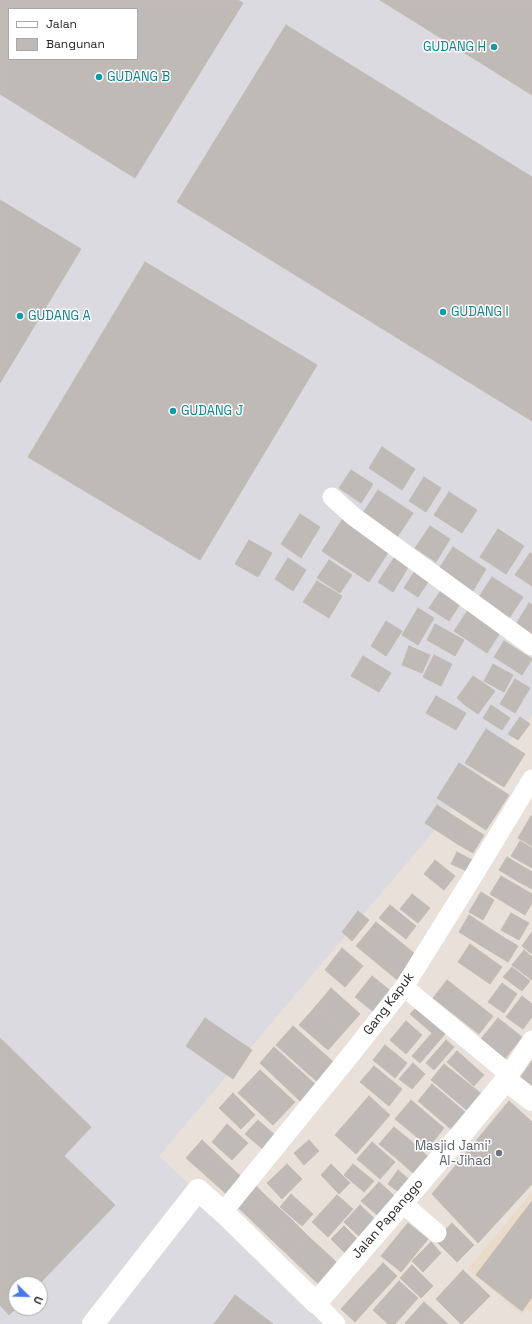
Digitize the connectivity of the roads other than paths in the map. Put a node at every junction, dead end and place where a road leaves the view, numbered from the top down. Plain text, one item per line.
1 (332, 497) dead end
2 (532, 646) edge
3 (532, 779) edge
4 (404, 987) junction
5 (532, 1040) edge
6 (508, 1077) junction
7 (532, 1100) edge
8 (402, 1203) junction
9 (223, 1212) junction
10 (437, 1233) dead end
11 (316, 1303) junction
12 (93, 1324) edge
13 (336, 1324) edge

1 - 2 street
3 - 4 street, Gang Kapuk
4 - 6 street
4 - 9 street, Gang Kapuk
5 - 6 street, Jalan Papanggo
6 - 7 street
6 - 8 street, Jalan Papanggo
8 - 10 street
8 - 11 street, Jalan Papanggo
9 - 11 street
9 - 12 street
11 - 13 street

